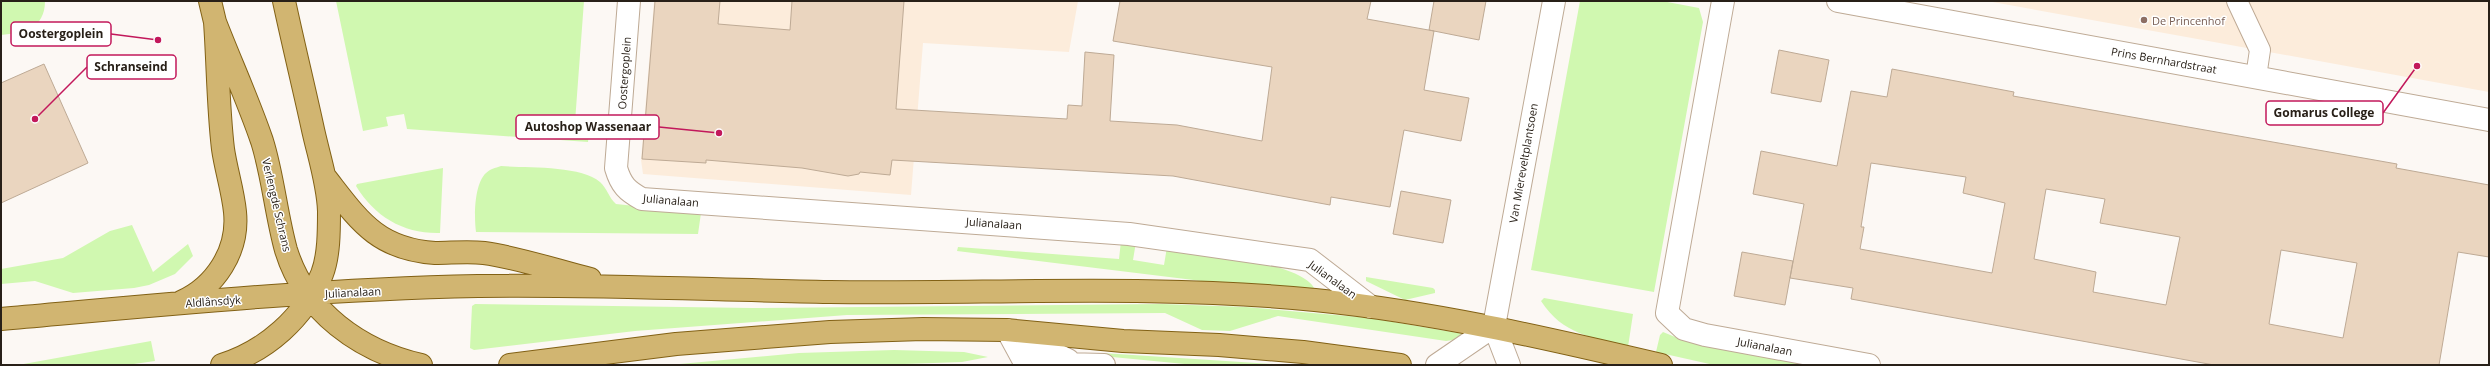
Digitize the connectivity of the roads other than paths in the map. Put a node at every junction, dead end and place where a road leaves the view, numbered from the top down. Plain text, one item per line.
1 (284, 1) edge
2 (629, 1) edge
3 (1554, 1) edge
4 (1723, 1) edge
5 (1838, 1) edge
6 (2236, 1) edge
7 (213, 11) edge
8 (2256, 77) junction
9 (2489, 120) edge
10 (616, 168) joint
11 (325, 177) junction
12 (627, 288) junction
13 (310, 295) junction
14 (178, 303) junction
15 (1371, 307) junction
16 (1, 319) edge
17 (1494, 326) junction
18 (1006, 330) junction
19 (1073, 363) junction
20 (1025, 364) edge
21 (222, 365) edge
22 (420, 365) edge
23 (510, 365) edge
24 (1104, 365) edge
25 (1400, 365) edge
26 (1437, 365) edge
27 (1509, 365) edge
28 (1661, 365) edge
29 (1869, 365) edge

1 - 11 main road
2 - 10 street, Oostergoplein
3 - 17 street, Van Miereveltplantsoen
4 - 29 street, Julianalaan
5 - 8 street, Prins Bernhardstraat
6 - 8 lane
7 - 13 main road, Verlengde Schrans
7 - 14 main road, Verlengde Schrans
8 - 9 street, Prins Bernhardstraat
10 - 15 street, Julianalaan
11 - 12 main road, Julianalaan
11 - 13 main road
12 - 13 main road, Julianalaan
12 - 15 main road, Julianalaan
13 - 14 main road, Aldlânsdyk
13 - 21 main road
13 - 22 main road, Julianalaan
14 - 16 main road, Aldlânsdyk
15 - 17 main road, Julianalaan
17 - 26 street
17 - 27 street
17 - 28 main road, Julianalaan
18 - 19 street
18 - 20 lane
18 - 23 main road
18 - 25 main road
19 - 20 street
19 - 24 street

